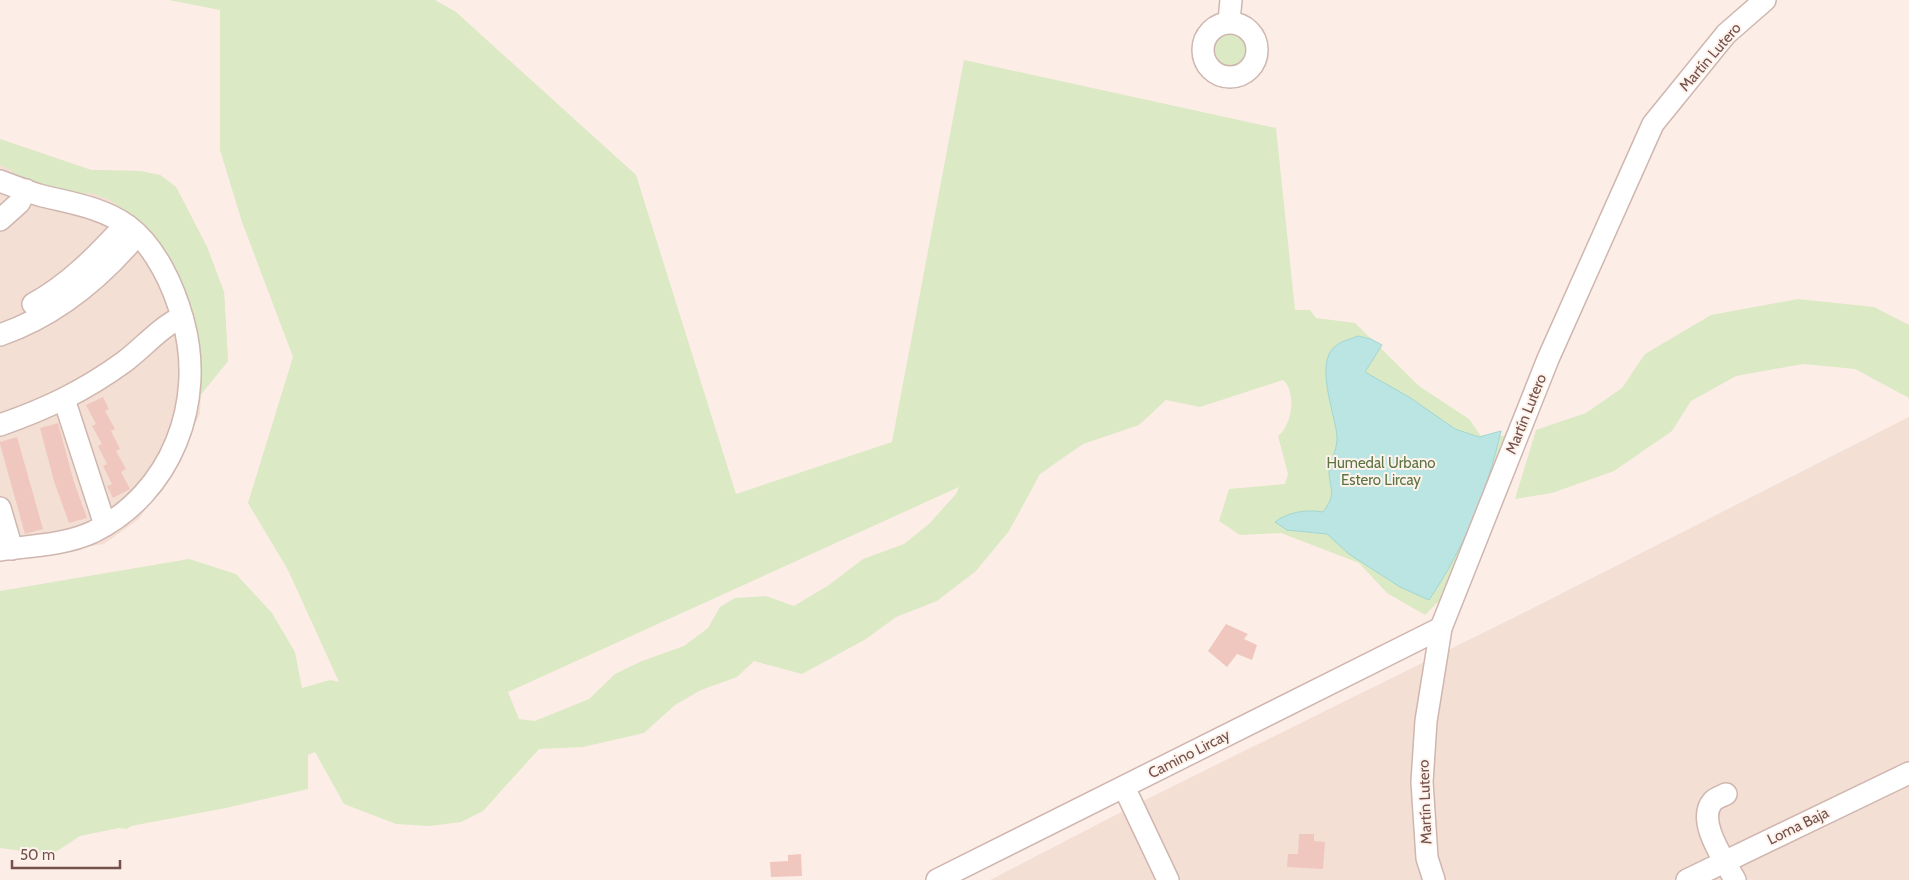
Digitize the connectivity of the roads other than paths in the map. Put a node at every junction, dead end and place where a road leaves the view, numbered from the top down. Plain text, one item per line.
1 (1231, 0) edge
2 (1765, 0) edge
3 (1228, 21) dead end
4 (0, 181) edge
5 (26, 190) junction
6 (0, 220) edge
7 (131, 230) junction
8 (182, 317) junction
9 (0, 320) edge
10 (0, 335) edge
11 (64, 399) junction
12 (0, 425) edge
13 (0, 508) edge
14 (105, 525) junction
15 (6, 550) edge
16 (1441, 628) junction
17 (1909, 773) edge
18 (1124, 787) junction
19 (1726, 794) dead end
20 (1731, 871) edge
21 (937, 880) edge
22 (1168, 880) edge
23 (1434, 880) edge
24 (1688, 880) edge

1 - 3 street
2 - 16 street, Martín Lutero
4 - 5 street
5 - 6 street
5 - 7 street
7 - 8 street
7 - 9 street
7 - 10 street
8 - 11 street
8 - 14 street
11 - 12 street
11 - 14 street
13 - 15 street
14 - 15 street
16 - 18 street, Camino Lircay
16 - 23 street, Martín Lutero
17 - 20 street, Loma Baja
18 - 21 street, Camino Lircay
18 - 22 street
19 - 20 street
20 - 24 street, Loma Baja

